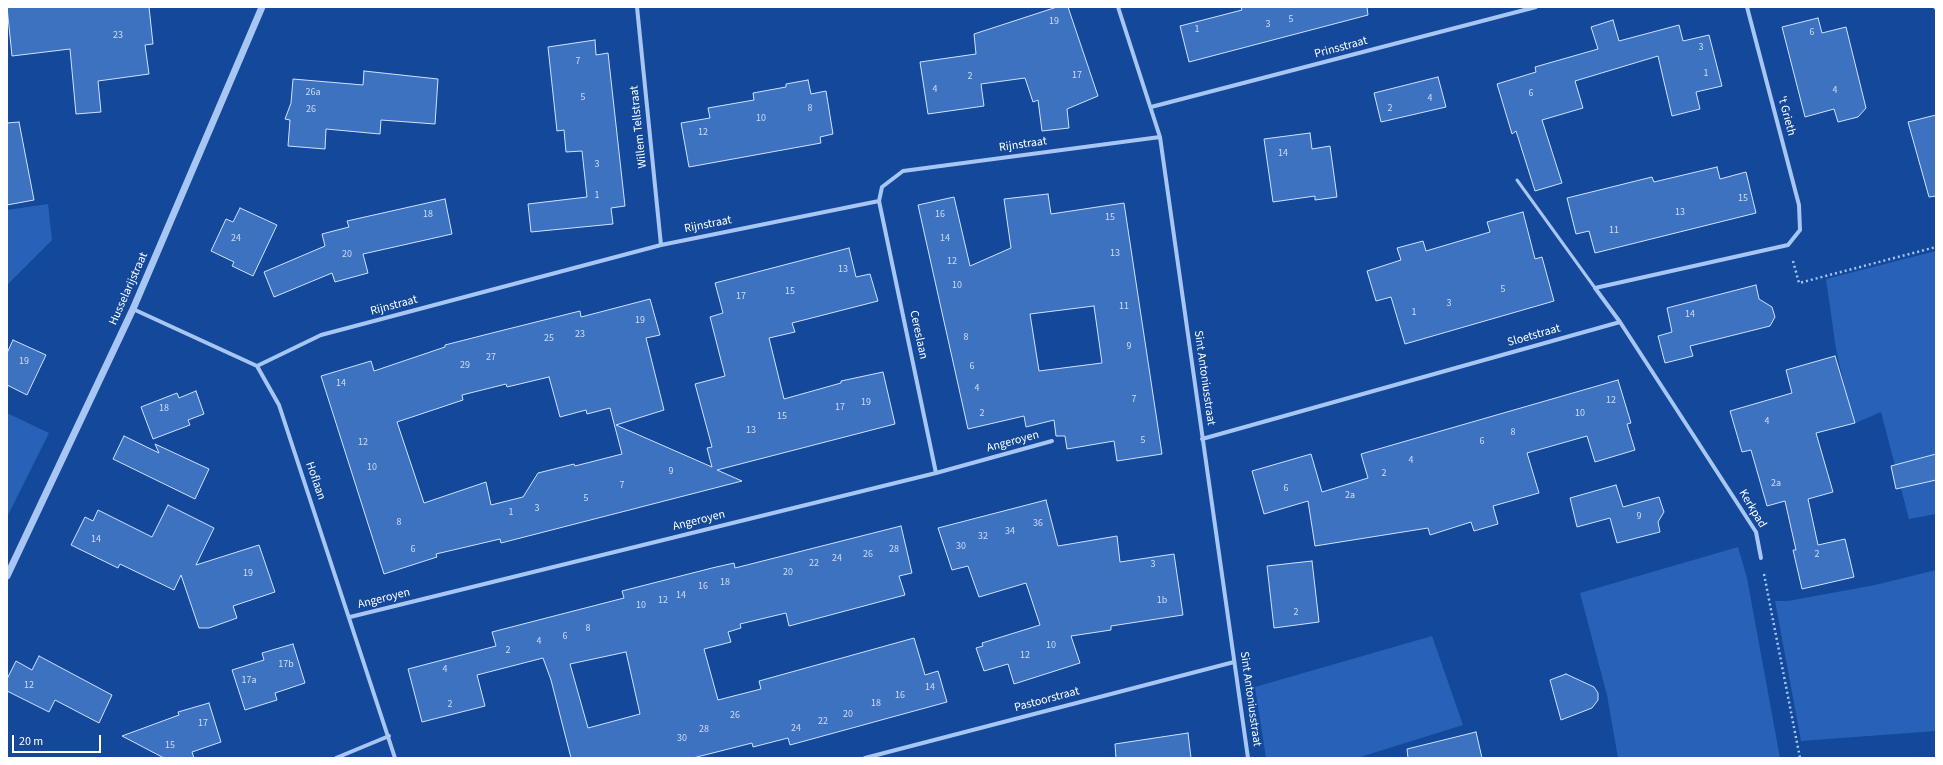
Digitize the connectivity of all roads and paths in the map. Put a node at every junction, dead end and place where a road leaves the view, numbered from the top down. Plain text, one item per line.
1 (262, 7) edge
2 (637, 7) edge
3 (1118, 7) edge
4 (1536, 7) edge
5 (1747, 7) edge
6 (1151, 107) junction
7 (1160, 137) junction
8 (1517, 180) dead end
9 (879, 202) junction
10 (662, 245) junction
11 (1788, 245) junction
12 (1936, 247) edge
13 (1595, 288) junction
14 (133, 309) junction
15 (1620, 322) junction
16 (257, 366) junction
17 (1202, 439) junction
18 (1052, 442) dead end
19 (936, 473) junction
20 (1761, 558) joint
21 (7, 576) edge
22 (350, 617) junction
23 (1234, 662) junction
24 (389, 736) junction
25 (336, 758) edge
26 (395, 758) edge
27 (865, 758) edge
28 (1248, 758) edge
29 (1800, 758) edge

1 - 14 street, Husselarijstraat
2 - 10 street, Willem Tellstraat
3 - 6 street, Sint Antoniusstraat
4 - 6 street, Prinsstraat
5 - 11 street, 't Grieth
6 - 7 street, Sint Antoniusstraat
7 - 9 street, Rijnstraat
7 - 17 street, Sint Antoniusstraat
8 - 13 lane
9 - 10 street, Rijnstraat
9 - 19 street, Cereslaan
10 - 16 street, Rijnstraat
11 - 12 path
11 - 13 street
13 - 15 street
14 - 16 street
14 - 21 street, Husselarijstraat
15 - 17 street, Sloetstraat
15 - 20 street, Kerkpad
16 - 22 street, Hoflaan
17 - 23 street, Sint Antoniusstraat
18 - 19 street, Angeroyen
19 - 22 street, Angeroyen
20 - 29 path
22 - 24 street, Hoflaan
23 - 27 street, Pastoorstraat
23 - 28 street, Sint Antoniusstraat
24 - 25 street
24 - 26 street, Hoflaan

